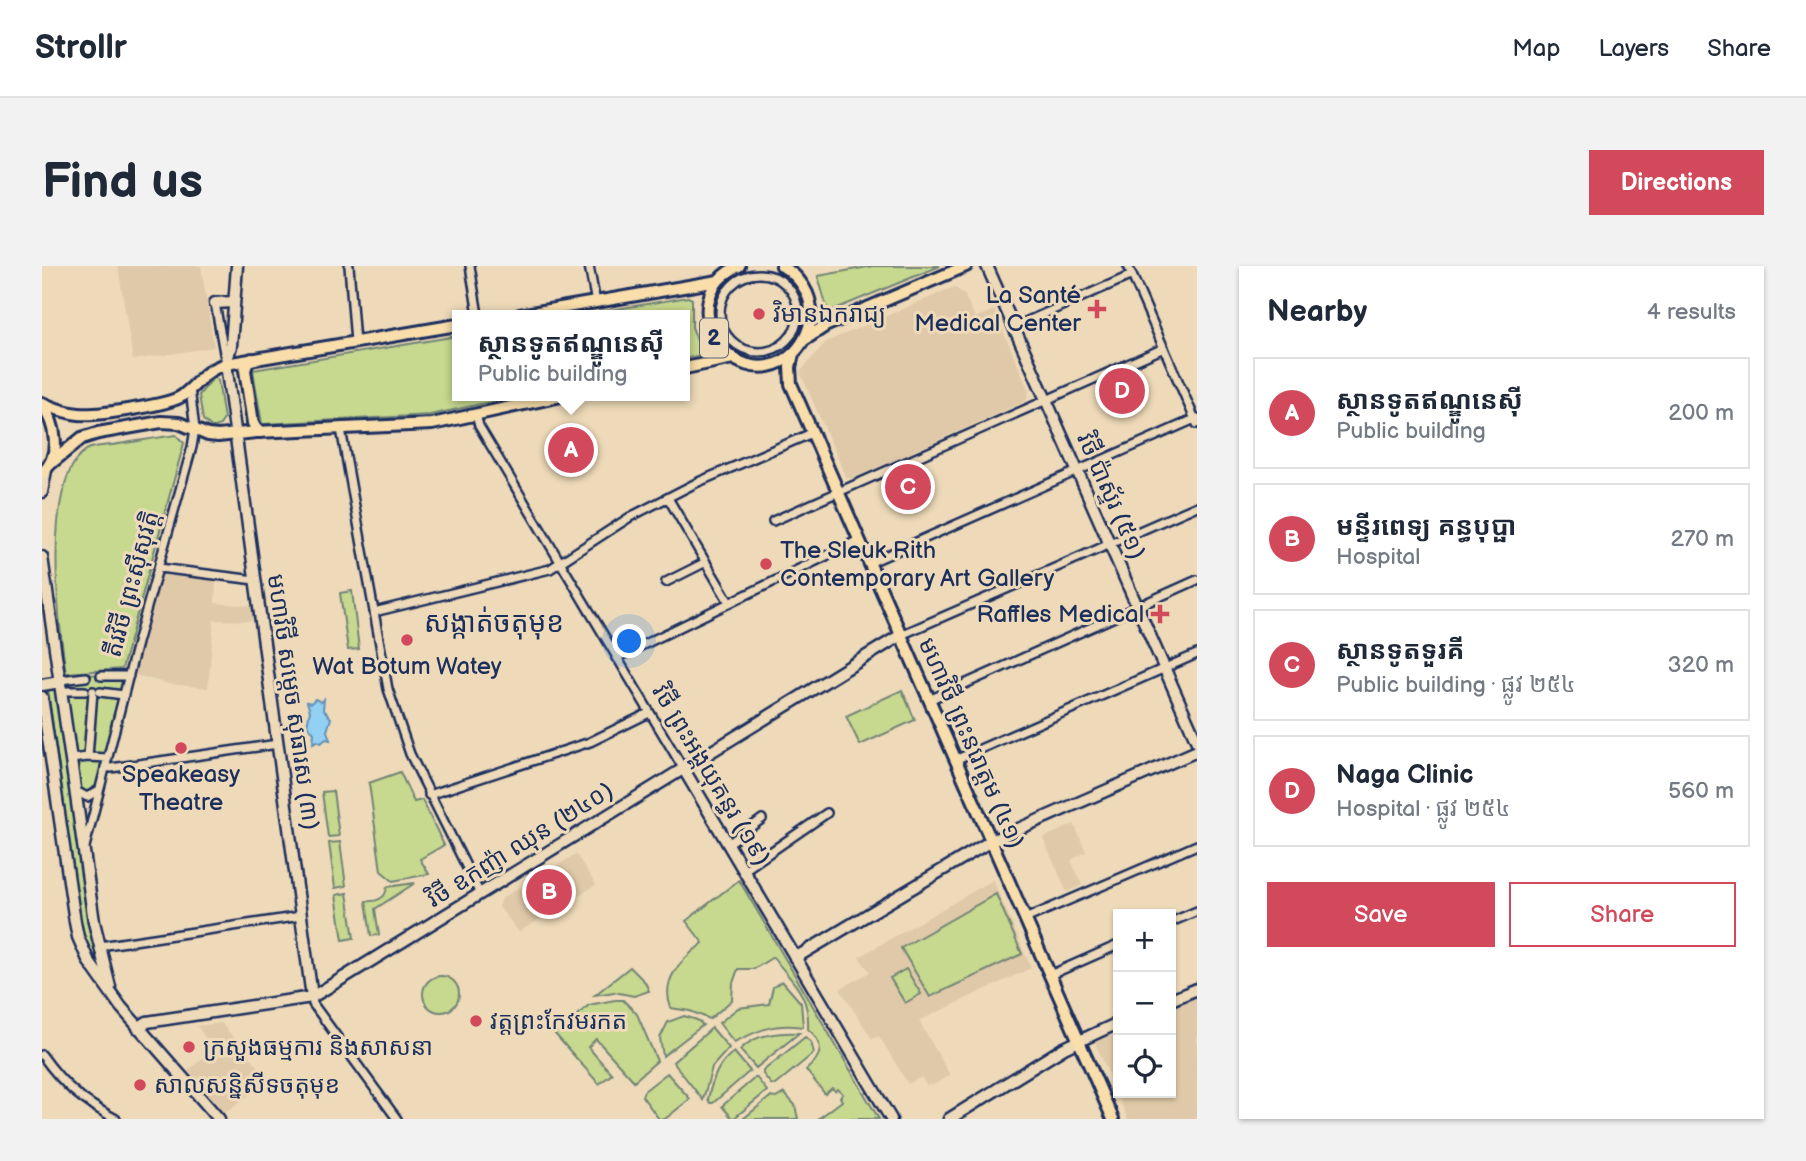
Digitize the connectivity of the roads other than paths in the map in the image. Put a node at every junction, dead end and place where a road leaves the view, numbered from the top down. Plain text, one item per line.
1 (237, 266) edge
2 (349, 266) edge
3 (470, 266) edge
4 (589, 266) edge
5 (718, 266) edge
6 (739, 266) edge
7 (783, 266) edge
8 (796, 266) edge
9 (965, 266) edge
10 (987, 266) edge
11 (1128, 266) edge
12 (1132, 275) junction
13 (719, 280) junction
14 (233, 302) junction
15 (215, 303) joint
16 (596, 303) junction
17 (477, 310) edge
18 (552, 310) edge
19 (452, 327) edge
20 (1014, 327) junction
21 (795, 329) joint
22 (804, 340) junction
23 (355, 342) junction
24 (1164, 348) junction
25 (793, 354) junction
26 (733, 358) junction
27 (252, 359) junction
28 (226, 364) junction
29 (766, 366) junction
30 (690, 367) edge
31 (791, 384) junction
32 (190, 389) junction
33 (539, 401) edge
34 (1047, 401) junction
35 (42, 404) edge
36 (476, 415) junction
37 (1196, 421) edge
38 (195, 429) junction
39 (341, 429) junction
40 (261, 432) junction
41 (812, 433) junction
42 (235, 435) junction
43 (46, 469) edge
44 (1078, 471) junction
45 (42, 492) edge
46 (839, 493) junction
47 (668, 498) junction
48 (1197, 506) edge
49 (773, 521) dead end
50 (859, 540) junction
51 (1110, 544) junction
52 (42, 557) edge
53 (706, 562) junction
54 (560, 563) junction
55 (869, 563) junction
56 (159, 568) junction
57 (255, 580) junction
58 (1197, 580) edge
59 (666, 582) dead end
60 (729, 602) junction
61 (1138, 607) junction
62 (374, 612) junction
63 (901, 635) junction
64 (1197, 654) edge
65 (616, 658) junction
66 (1164, 668) junction
67 (101, 676) dead end
68 (129, 676) junction
69 (86, 677) dead end
70 (60, 684) junction
71 (42, 685) edge
72 (93, 691) junction
73 (124, 695) junction
74 (42, 697) edge
75 (929, 699) junction
76 (649, 713) junction
77 (1197, 742) edge
78 (278, 744) junction
79 (1197, 751) edge
80 (88, 757) junction
81 (108, 758) junction
82 (71, 759) junction
83 (955, 760) junction
84 (105, 767) junction
85 (683, 768) junction
86 (99, 790) junction
87 (76, 791) junction
88 (429, 795) junction
89 (827, 813) dead end
90 (762, 819) dead end
91 (991, 841) junction
92 (728, 844) junction
93 (1197, 845) edge
94 (84, 851) junction
95 (743, 871) junction
96 (480, 894) junction
97 (1197, 911) edge
98 (301, 916) junction
99 (1025, 919) junction
100 (1176, 920) edge
101 (100, 946) junction
102 (1113, 947) edge
103 (795, 958) junction
104 (106, 967) junction
105 (94, 971) junction
106 (1050, 975) junction
107 (1197, 989) edge
108 (111, 991) junction
109 (312, 997) junction
110 (1176, 998) edge
111 (1113, 1025) edge
112 (138, 1028) junction
113 (1079, 1041) junction
114 (42, 1055) edge
115 (116, 1119) edge
116 (219, 1119) edge
117 (397, 1119) edge
118 (891, 1119) edge
119 (949, 1119) edge
120 (1113, 1119) edge

1 - 14 street, មហាវិថី សម្តេច សុធារស (៣)
2 - 23 street
3 - 17 street
4 - 16 street
5 - 13 main road, 2
6 - 13 main road
7 - 8 main road
7 - 22 main road
9 - 22 main road
10 - 20 street, វិថី ប៉ាស្ទ័រ (៥១)
11 - 12 street
12 - 20 street
12 - 24 street
13 - 16 main road
13 - 26 main road, 2
14 - 15 street
14 - 28 street, មហាវិថី សម្តេច សុធារស (៣)
15 - 28 street
16 - 18 main road
19 - 23 main road
20 - 34 street, វិថី ប៉ាស្ទ័រ (៥១)
21 - 21 street
22 - 25 main road
23 - 27 main road
24 - 34 street
24 - 37 street
25 - 29 main road
25 - 31 main road, មហាវិថី ព្រះនរោត្តម (៤១)
26 - 29 main road, 2
26 - 30 main road
27 - 28 main road
27 - 40 main road
28 - 32 main road
28 - 42 street, មហាវិថី សម្តេច សុធារស (៣)
29 - 31 main road
31 - 41 main road, មហាវិថី ព្រះនរោត្តម (៤១)
32 - 35 main road
32 - 38 street, តីរវិថី ព្រះស៊ីសុវត្តិ
33 - 36 main road
34 - 44 street, វិថី ប៉ាស្ទ័រ (៥១)
34 - 46 street
35 - 43 main road
36 - 39 main road
36 - 54 street, វិថី ព្រះអង្គយុគន្ធរ (១៩)
37 - 44 street
38 - 42 main road
38 - 43 main road
38 - 56 street, តីរវិថី ព្រះស៊ីសុវត្តិ
39 - 40 main road
39 - 62 street
40 - 42 main road
41 - 46 main road, មហាវិថី ព្រះនរោត្តម (៤១)
41 - 47 street
42 - 57 street, មហាវិថី សម្តេច សុធារស (៣)
43 - 45 street
44 - 51 street, វិថី ប៉ាស្ទ័រ (៥១)
44 - 55 street
46 - 49 street
46 - 50 main road, មហាវិថី ព្រះនរោត្តម (៤១)
47 - 53 street
47 - 54 street
48 - 51 street
50 - 55 main road, មហាវិថី ព្រះនរោត្តម (៤១)
50 - 60 street
51 - 61 street, វិថី ប៉ាស្ទ័រ (៥១)
51 - 63 street
52 - 70 street, តីរវិថី ព្រះស៊ីសុវត្តិ
53 - 59 street
53 - 60 street
54 - 62 street
54 - 65 street, វិថី ព្រះអង្គយុគន្ធរ (១៩)
55 - 63 main road, មហាវិថី ព្រះនរោត្តម (៤១)
56 - 57 street
56 - 68 street, តីរវិថី ព្រះស៊ីសុវត្តិ
57 - 78 street, មហាវិថី សម្តេច សុធារស (៣)
58 - 61 street
60 - 65 street
61 - 66 street, វិថី ប៉ាស្ទ័រ (៥១)
61 - 75 street
62 - 88 street
63 - 75 main road, មហាវិថី ព្រះនរោត្តម (៤១)
63 - 85 street, វិថី ឧកញ៉ា ឈុន (២៤០)
64 - 66 street
65 - 76 street, វិថី ព្រះអង្គយុគន្ធរ (១៩)
66 - 77 street, វិថី ប៉ាស្ទ័រ (៥១)
66 - 83 street
67 - 68 street
68 - 73 street, តីរវិថី ព្រះស៊ីសុវត្តិ
69 - 70 street
70 - 71 street
70 - 72 street
70 - 82 street, តីរវិថី ព្រះស៊ីសុវត្តិ
72 - 73 street
72 - 80 street
73 - 81 street, តីរវិថី ព្រះស៊ីសុវត្តិ
74 - 105 street, តីរវិថី ព្រះស៊ីសុវត្តិ
75 - 83 main road, មហាវិថី ព្រះនរោត្តម (៤១)
76 - 85 street, វិថី ព្រះអង្គយុគន្ធរ (១៩)
76 - 88 street
78 - 84 street
78 - 98 street, មហាវិថី សម្តេច សុធារស (៣)
79 - 91 street
80 - 81 street
80 - 82 street
81 - 84 street, តីរវិថី ព្រះស៊ីសុវត្តិ
82 - 87 street, តីរវិថី ព្រះស៊ីសុវត្តិ
83 - 91 main road, មហាវិថី ព្រះនរោត្តម (៤១)
84 - 86 street, តីរវិថី ព្រះស៊ីសុវត្តិ
85 - 92 street, វិថី ព្រះអង្គយុគន្ធរ (១៩)
85 - 96 street, វិថី ឧកញ៉ា ឈុន (២៤០)
86 - 87 street
86 - 94 street, តីរវិថី ព្រះស៊ីសុវត្តិ
87 - 94 street, តីរវិថី ព្រះស៊ីសុវត្តិ
88 - 96 street
89 - 95 street
90 - 92 street
91 - 99 main road, មហាវិថី ព្រះនរោត្តម (៤១)
91 - 103 street
92 - 95 street, វិថី ព្រះអង្គយុគន្ធរ (១៩)
93 - 99 street
94 - 101 street, តីរវិថី ព្រះស៊ីសុវត្តិ
95 - 103 street, វិថី ព្រះអង្គយុគន្ធរ (១៩)
96 - 109 street, វិថី ឧកញ៉ា ឈុន (២៤០)
97 - 100 street
98 - 101 street
98 - 109 street, មហាវិថី សម្តេច សុធារស (៣)
99 - 106 main road, មហាវិថី ព្រះនរោត្តម (៤១)
101 - 104 street, តីរវិថី ព្រះស៊ីសុវត្តិ
102 - 106 street
103 - 118 street, វិថី ព្រះអង្គយុគន្ធរ (១៩)
104 - 105 street
104 - 108 street, តីរវិថី ព្រះស៊ីសុវត្តិ
105 - 108 street, តីរវិថី ព្រះស៊ីសុវត្តិ
106 - 113 main road, មហាវិថី ព្រះនរោត្តម (៤១)
107 - 110 street
108 - 112 street, តីរវិថី ព្រះស៊ីសុវត្តិ
109 - 112 street, វិថី ឧកញ៉ា ឈុន (២៤០)
109 - 117 street, មហាវិថី សម្តេច សុធារស (៣)
111 - 113 street
112 - 116 street, តីរវិថី ព្រះស៊ីសុវត្តិ
113 - 119 street
113 - 120 main road, មហាវិថី ព្រះនរោត្តម (៤១)
114 - 115 street

